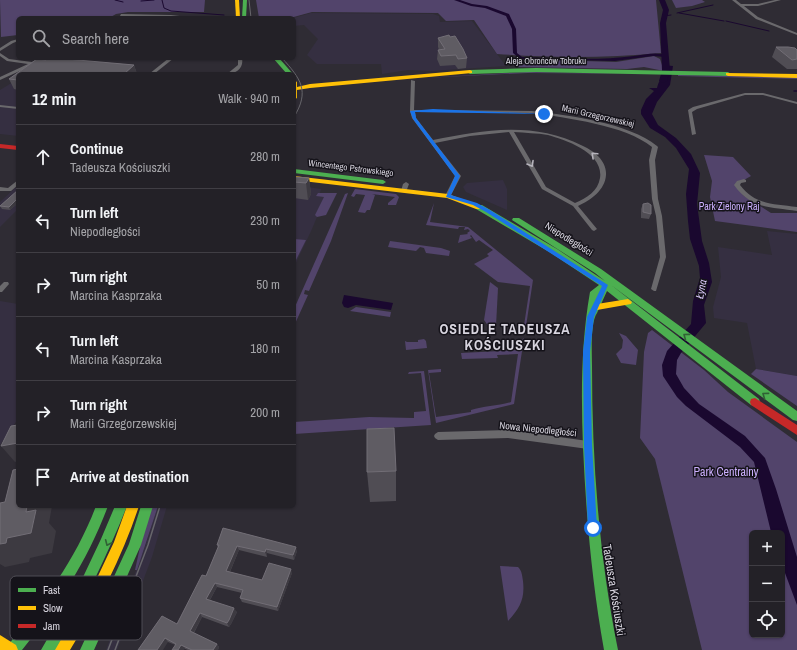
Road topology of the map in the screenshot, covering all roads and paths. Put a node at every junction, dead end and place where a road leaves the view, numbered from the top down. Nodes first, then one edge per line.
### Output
1 (237, 0) edge
2 (244, 0) edge
3 (734, 0) edge
4 (779, 0) edge
5 (741, 5) junction
6 (121, 15) dead end
7 (141, 16) edge
8 (238, 16) edge
9 (244, 16) edge
10 (797, 34) edge
11 (16, 41) edge
12 (0, 50) edge
13 (0, 54) edge
14 (35, 60) edge
15 (169, 60) edge
16 (240, 60) edge
17 (272, 60) edge
18 (278, 60) edge
19 (154, 72) edge
20 (232, 72) edge
21 (281, 72) edge
22 (288, 72) edge
23 (653, 75) junction
24 (678, 76) junction
25 (797, 76) edge
26 (0, 79) edge
27 (797, 80) edge
28 (413, 83) junction
29 (296, 90) edge
30 (296, 91) edge
31 (797, 103) edge
32 (0, 106) edge
33 (16, 108) edge
34 (412, 111) junction
35 (511, 130) junction
36 (694, 134) dead end
37 (0, 140) edge
38 (16, 141) edge
39 (432, 142) junction
40 (0, 146) edge
41 (16, 148) edge
42 (296, 171) edge
43 (296, 178) edge
44 (744, 181) dead end
45 (16, 184) edge
46 (405, 187) junction
47 (0, 190) edge
48 (450, 193) junction
49 (575, 205) junction
50 (797, 209) edge
51 (594, 229) dead end
52 (608, 283) junction
53 (6, 284) dead end
54 (654, 289) dead end
55 (0, 290) edge
56 (628, 302) junction
57 (597, 307) junction
58 (591, 317) junction
59 (662, 324) junction
60 (797, 417) edge
61 (797, 431) edge
62 (438, 436) dead end
63 (588, 445) junction
64 (101, 508) edge
65 (120, 508) edge
66 (132, 508) edge
67 (146, 508) edge
68 (69, 576) edge
69 (92, 576) edge
70 (104, 576) edge
71 (121, 576) edge
72 (20, 640) edge
73 (54, 640) edge
74 (69, 640) edge
75 (92, 640) edge
76 (0, 642) edge
77 (12, 650) edge
78 (48, 650) edge
79 (62, 650) edge
80 (87, 650) edge
81 (611, 650) edge

1 - 8 main road
2 - 9 main road
3 - 5 street
4 - 5 street
5 - 10 street
6 - 7 street
11 - 12 street
13 - 14 street
14 - 26 street
15 - 19 street
16 - 20 street
17 - 21 main road
18 - 22 main road
23 - 24 main road, Aleja Obrońców Tobruku
23 - 28 main road, Aleja Obrońców Tobruku
23 - 29 main road, Aleja Obrońców Tobruku
24 - 25 main road, Aleja Obrońców Tobruku
24 - 27 main road, Aleja Obrońców Tobruku
28 - 30 main road, Aleja Obrońców Tobruku
28 - 34 street
31 - 36 street
32 - 33 street
34 - 39 street
34 - 54 street, Marii Grzegorzewskiej
35 - 39 street
35 -> 49 street
49 -> 35 street
37 - 38 main road
39 - 48 street
40 - 41 main road
42 - 46 main road, Wincentego Pstrowskiego
43 - 46 main road, Wincentego Pstrowskiego
44 - 50 street
45 - 47 street
46 - 48 main road, Wincentego Pstrowskiego
48 - 52 main road, Niepodległości
49 - 51 street
52 - 56 main road, Niepodległości
52 - 57 main road, Tadeusza Kościuszki
52 - 58 main road, Tadeusza Kościuszki
52 - 59 main road, Niepodległości
53 - 55 street
56 - 57 main road
56 - 59 main road, Niepodległości
57 - 58 main road, Tadeusza Kościuszki
58 - 63 main road, Tadeusza Kościuszki
60 -> 59 main road
59 - 61 main road
62 - 63 street, Nowa Niepodległości
63 - 81 main road, Tadeusza Kościuszki
64 - 68 main road
65 -> 69 main road
66 - 70 main road
67 - 71 main road
72 - 77 main road
73 -> 78 main road
74 - 79 main road
75 - 80 main road
76 - 77 main road

